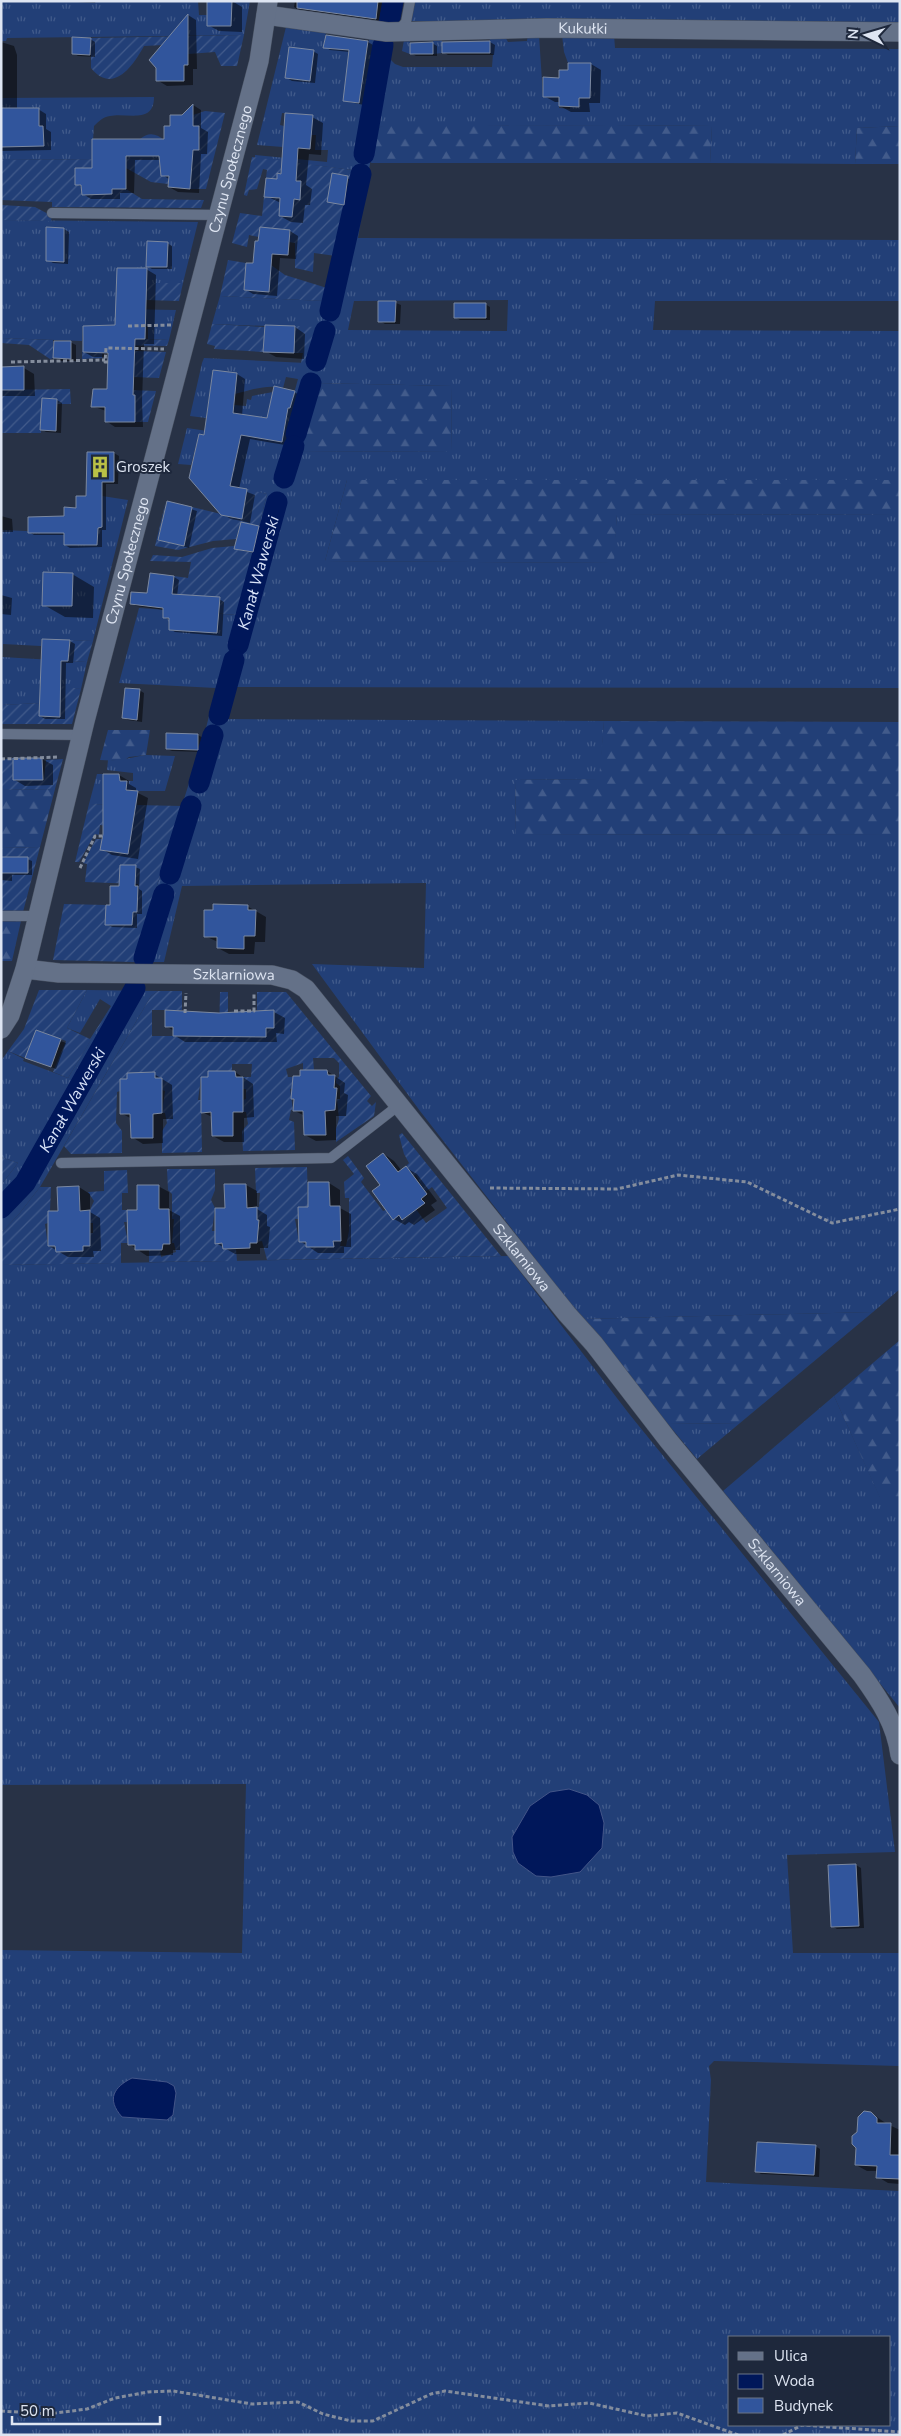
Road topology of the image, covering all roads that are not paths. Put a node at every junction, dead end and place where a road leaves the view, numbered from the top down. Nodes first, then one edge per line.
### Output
1 (410, 1) edge
2 (267, 8) edge
3 (398, 31) junction
4 (900, 32) edge
5 (52, 213) dead end
6 (218, 216) junction
7 (1, 734) edge
8 (81, 735) junction
9 (1, 916) edge
10 (38, 916) junction
11 (25, 969) junction
12 (1, 1029) edge
13 (398, 1104) junction
14 (61, 1163) dead end
15 (900, 1755) edge

1 - 3 lane
2 - 3 street, Kukułki
2 - 6 street, Czynu Społecznego
3 - 4 street, Kukułki
5 - 6 lane
6 - 8 street, Czynu Społecznego
7 - 8 lane
8 - 10 street, Czynu Społecznego
9 - 10 lane
10 - 11 street, Czynu Społecznego
11 - 12 street, Czynu Społecznego
11 - 13 street, Szklarniowa
13 - 14 lane
13 - 15 street, Szklarniowa

